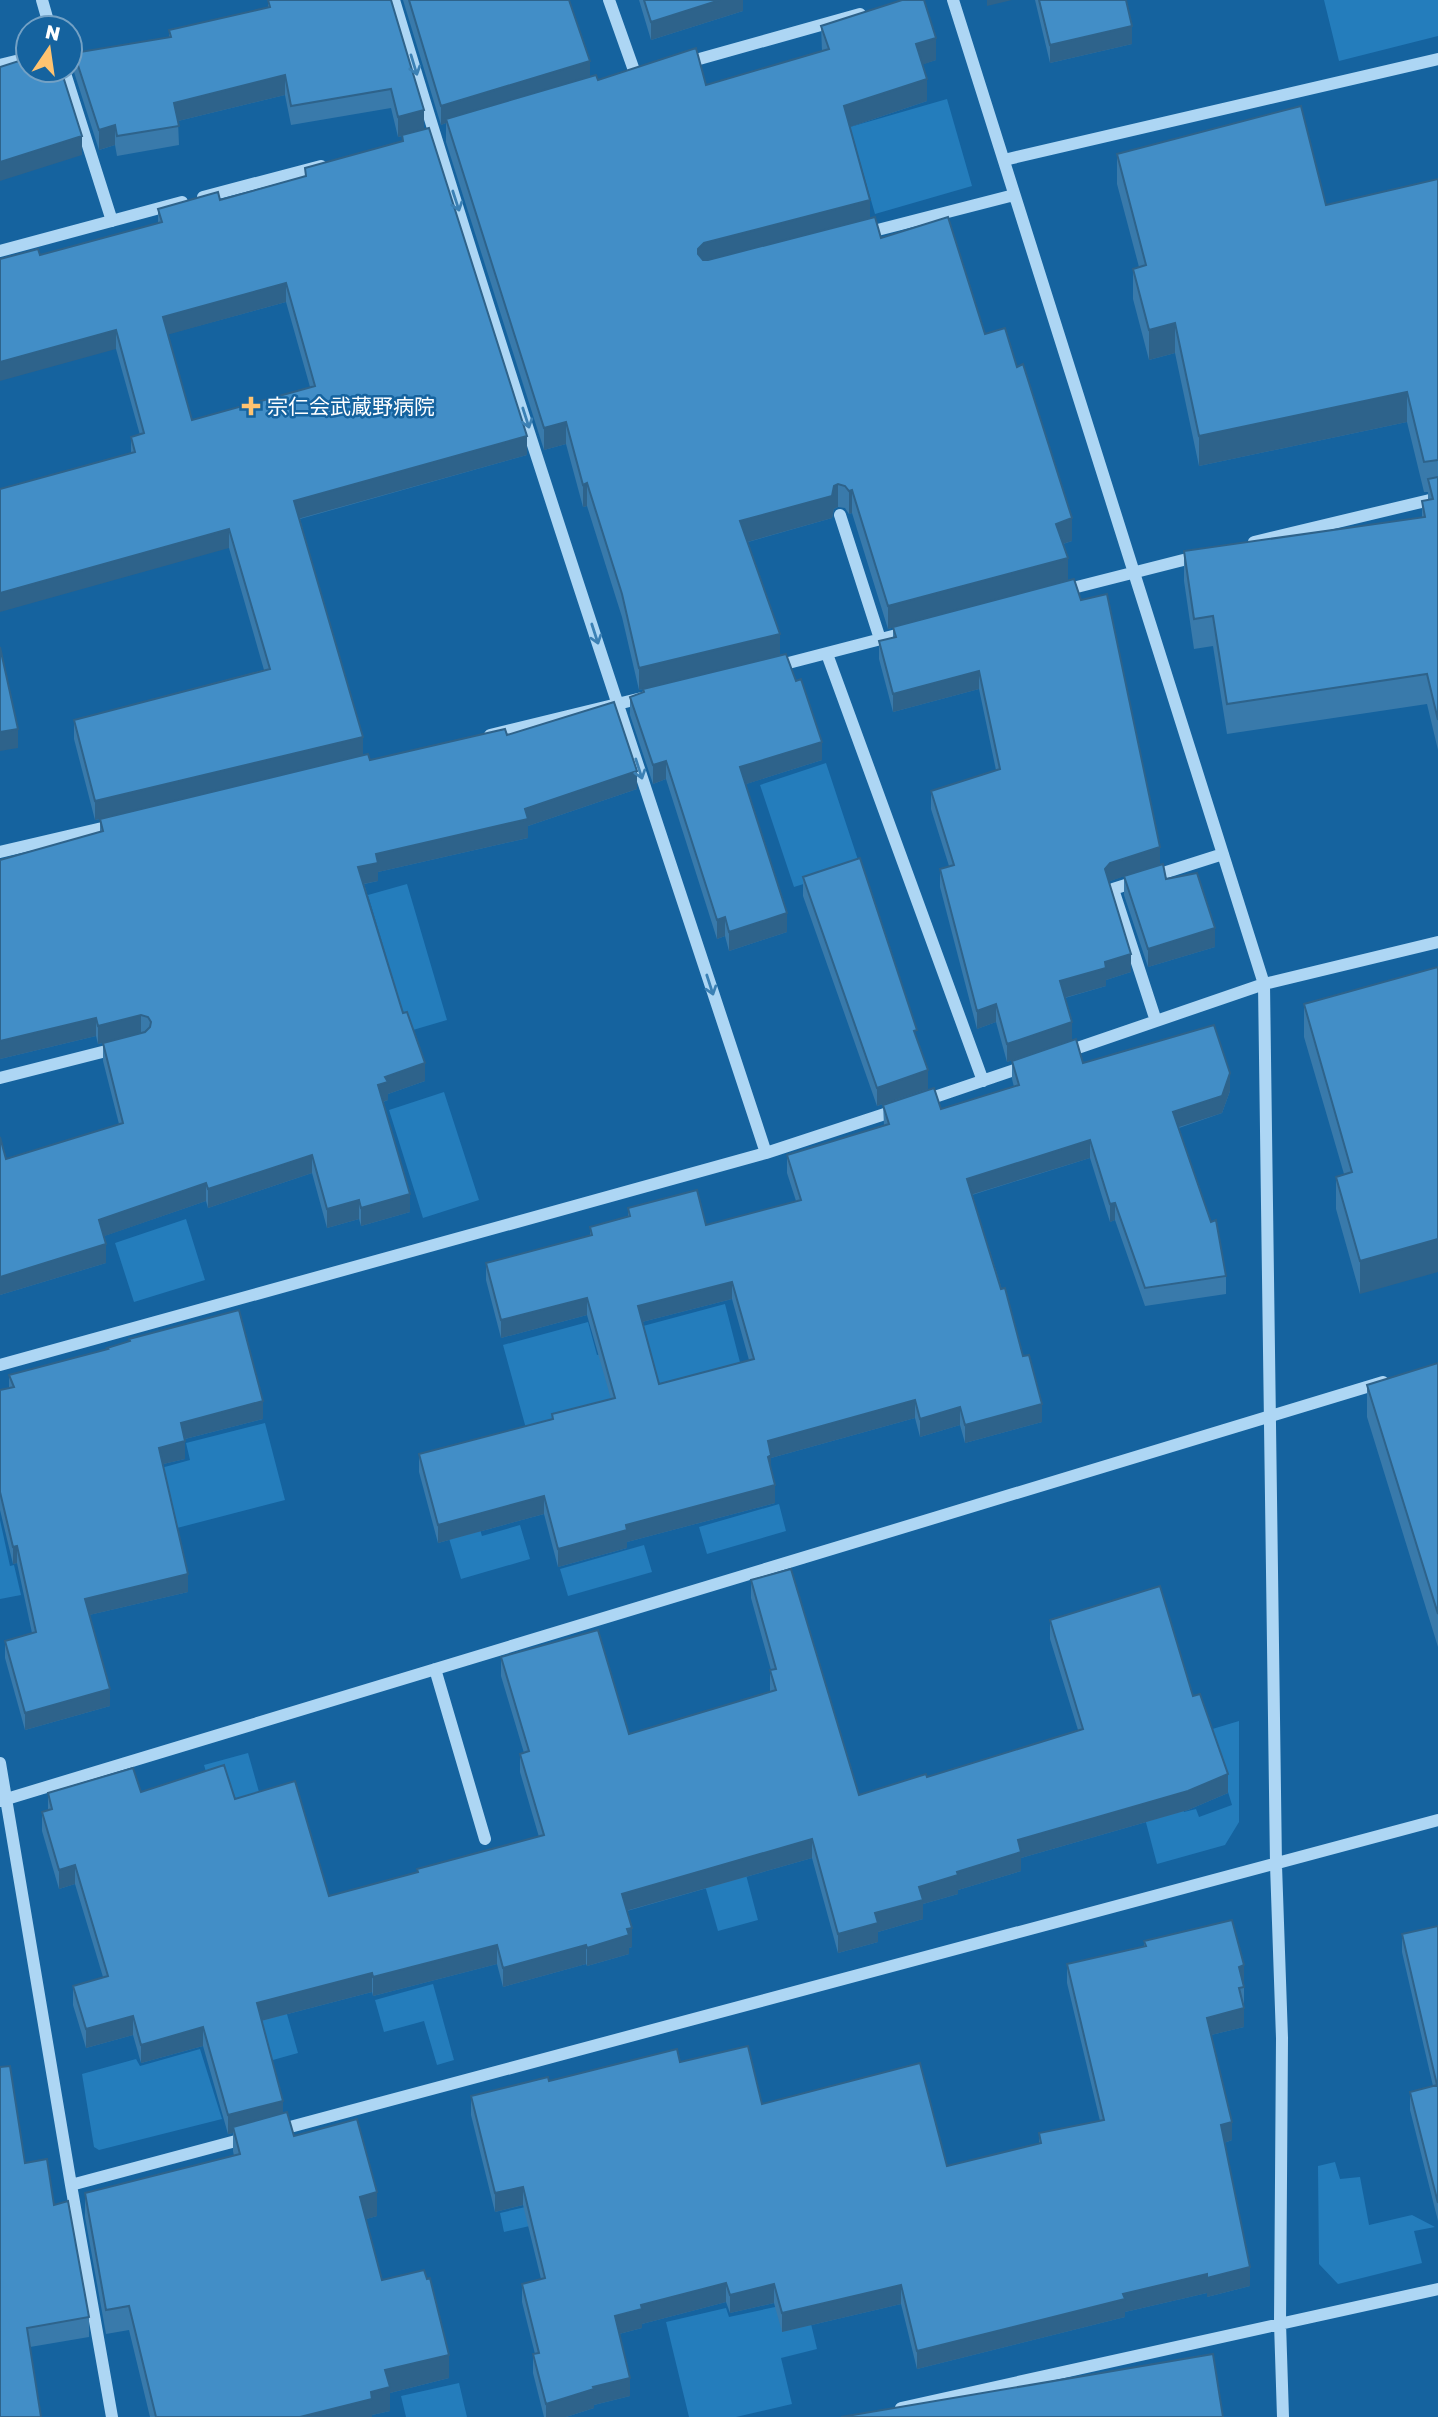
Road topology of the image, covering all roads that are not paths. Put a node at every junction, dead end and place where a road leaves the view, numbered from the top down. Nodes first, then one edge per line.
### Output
1 (394, 0) edge
2 (609, 0) edge
3 (953, 0) edge
4 (875, 10) edge
5 (1438, 59) edge
6 (674, 66) edge
7 (623, 80) edge
8 (68, 84) edge
9 (449, 132) edge
10 (435, 136) junction
11 (422, 139) edge
12 (1004, 160) junction
13 (327, 164) edge
14 (1014, 195) junction
15 (112, 221) junction
16 (853, 236) edge
17 (0, 251) edge
18 (1438, 498) edge
19 (839, 515) edge
20 (1240, 546) edge
21 (1214, 552) edge
22 (1135, 571) junction
23 (1054, 593) edge
24 (920, 628) edge
25 (880, 639) junction
26 (827, 654) junction
27 (762, 669) edge
28 (657, 694) edge
29 (618, 704) junction
30 (483, 736) edge
31 (134, 820) edge
32 (0, 852) edge
33 (1223, 854) junction
34 (1438, 942) edge
35 (1264, 984) junction
36 (1156, 1021) junction
37 (129, 1045) edge
38 (0, 1079) edge
39 (983, 1081) junction
40 (766, 1153) junction
41 (0, 1365) edge
42 (1399, 1377) edge
43 (1271, 1417) junction
44 (435, 1669) junction
45 (0, 1763) edge
46 (3, 1800) edge
47 (1438, 1821) edge
48 (485, 1839) dead end
49 (1276, 1865) junction
50 (71, 2185) junction
51 (1438, 2289) edge
52 (1280, 2323) junction
53 (887, 2411) edge
54 (112, 2417) edge
55 (1283, 2417) edge

1 -> 10 street
2 - 7 street
3 - 12 street
4 - 6 street
5 - 12 street
8 - 15 street
9 - 10 street
10 - 11 street
10 -> 29 street
12 - 14 street
13 - 15 street
14 - 16 street
14 - 22 street
15 - 17 street
18 - 20 street
19 - 25 street
21 - 22 street
22 - 23 street
22 - 33 street
24 - 25 street
25 - 26 street
26 - 27 street
26 - 39 street
28 - 29 street
29 - 30 street
29 -> 40 street
31 - 32 street
33 - 35 street
33 - 36 street
34 - 35 street
35 - 36 street
35 - 43 street
36 - 39 street
37 - 38 street
39 - 40 street
40 - 41 street
42 - 43 street
43 - 44 street
43 - 49 street
44 - 46 street
44 - 48 street
45 - 46 street
46 - 50 street
47 - 49 street
49 - 50 street
49 - 52 street
50 - 54 street
51 - 52 street
52 - 53 street
52 - 55 street

